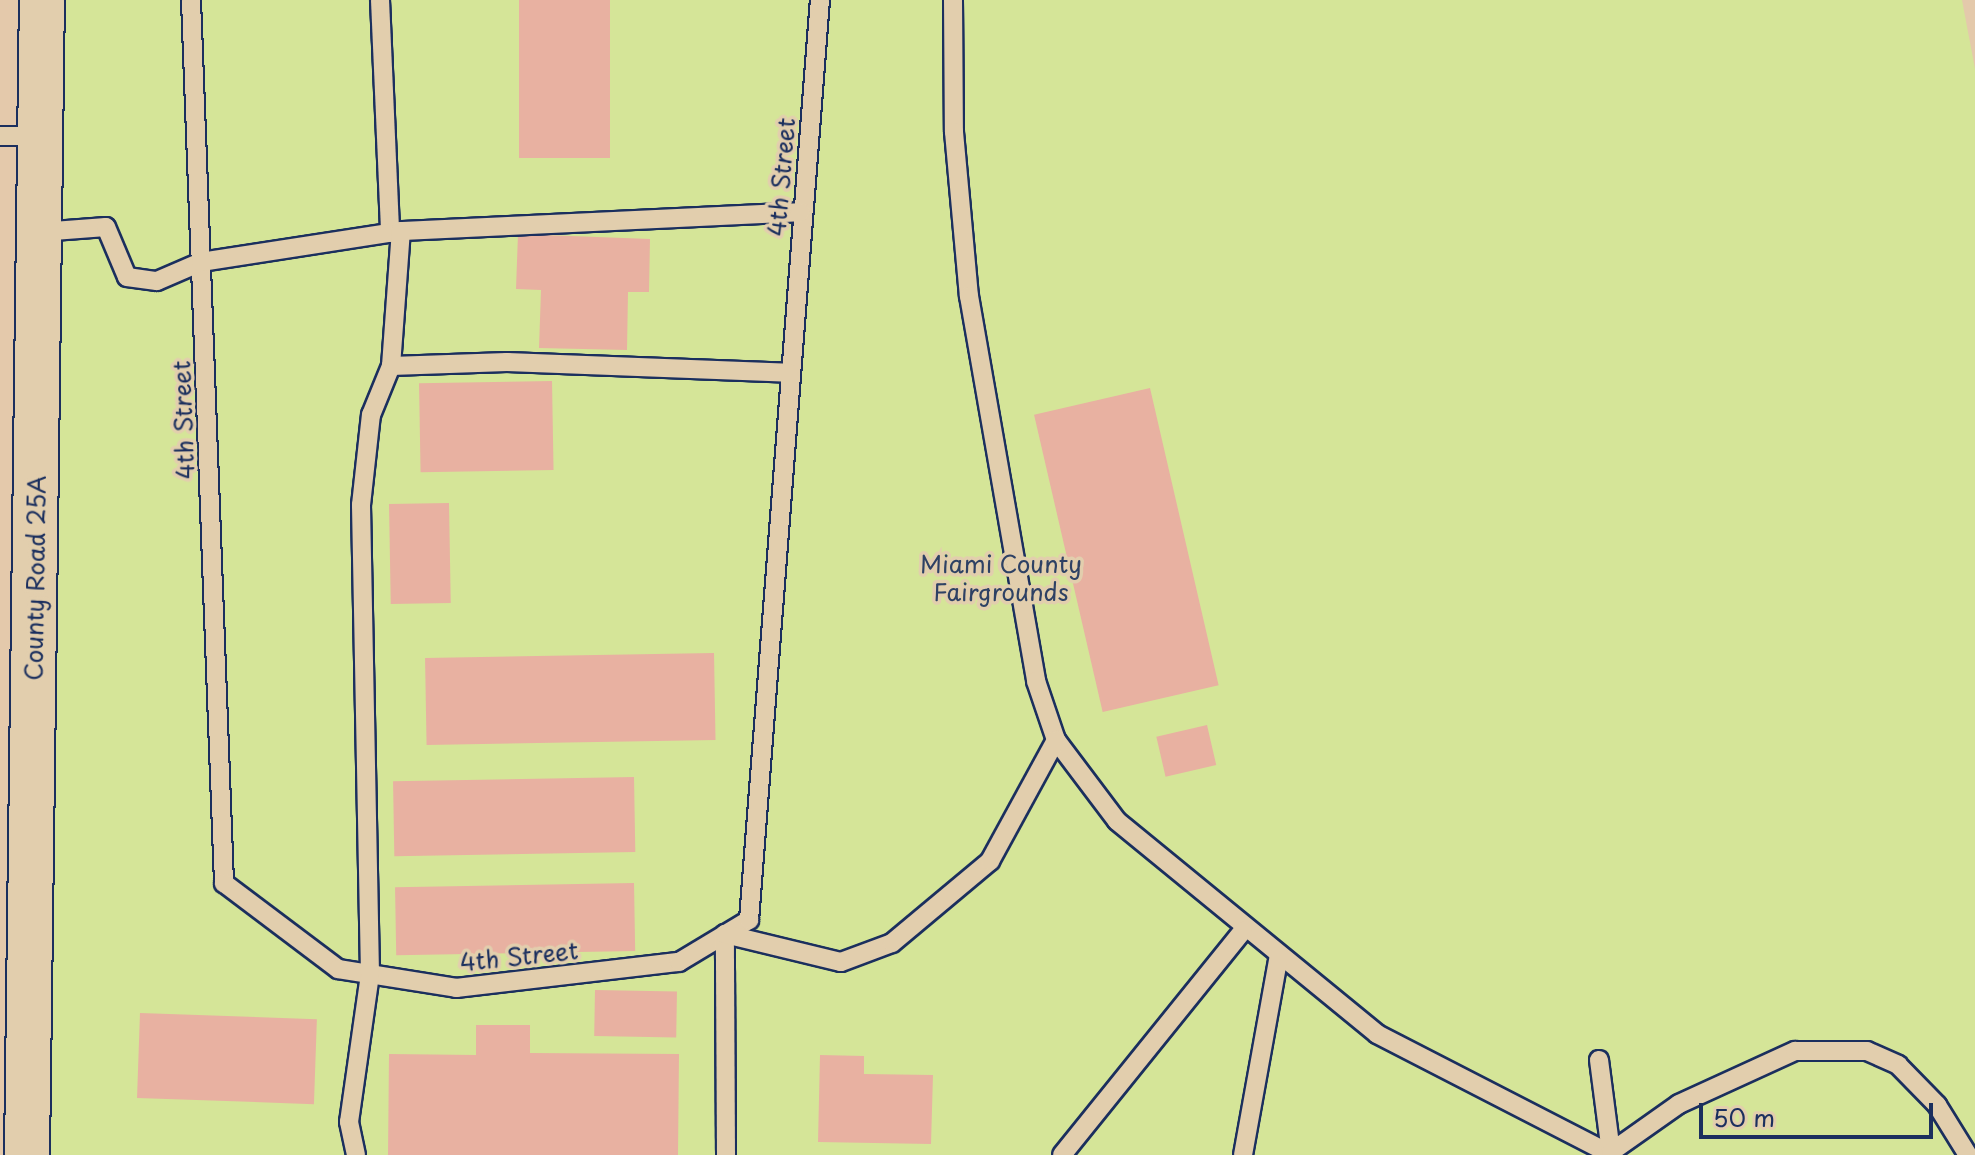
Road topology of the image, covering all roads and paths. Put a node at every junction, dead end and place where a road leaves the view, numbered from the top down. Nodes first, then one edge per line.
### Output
1 (42, 0) edge
2 (191, 0) edge
3 (380, 0) edge
4 (820, 0) edge
5 (953, 0) edge
6 (20, 136) edge
7 (801, 212) junction
8 (40, 232) junction
9 (396, 232) junction
10 (201, 262) junction
11 (391, 366) junction
12 (789, 373) junction
13 (1056, 740) junction
14 (1243, 931) junction
15 (725, 934) junction
16 (1279, 955) junction
17 (370, 974) junction
18 (1599, 1060) dead end
19 (18, 1145) edge
20 (1611, 1153) edge
21 (356, 1155) edge
22 (726, 1155) edge
23 (1062, 1155) edge
24 (1243, 1155) edge
25 (1968, 1155) edge

1 - 6 main road, County Road 25A
2 - 10 lane, 4th Street
3 - 9 lane
4 - 7 lane, 4th Street
5 - 13 lane
6 - 8 main road, County Road 25A
7 - 9 lane
7 - 12 lane, 4th Street
8 - 10 lane
8 - 19 main road, County Road 25A
9 - 10 lane
9 - 11 lane
10 - 17 lane, 4th Street
11 - 12 lane
11 - 17 lane
12 - 15 lane, 4th Street
13 - 14 lane
13 - 15 lane
14 - 16 lane
14 - 23 lane
15 - 17 lane, 4th Street
15 - 22 lane
16 - 20 lane
16 - 24 lane
17 - 21 lane
18 - 20 lane
20 - 25 lane

